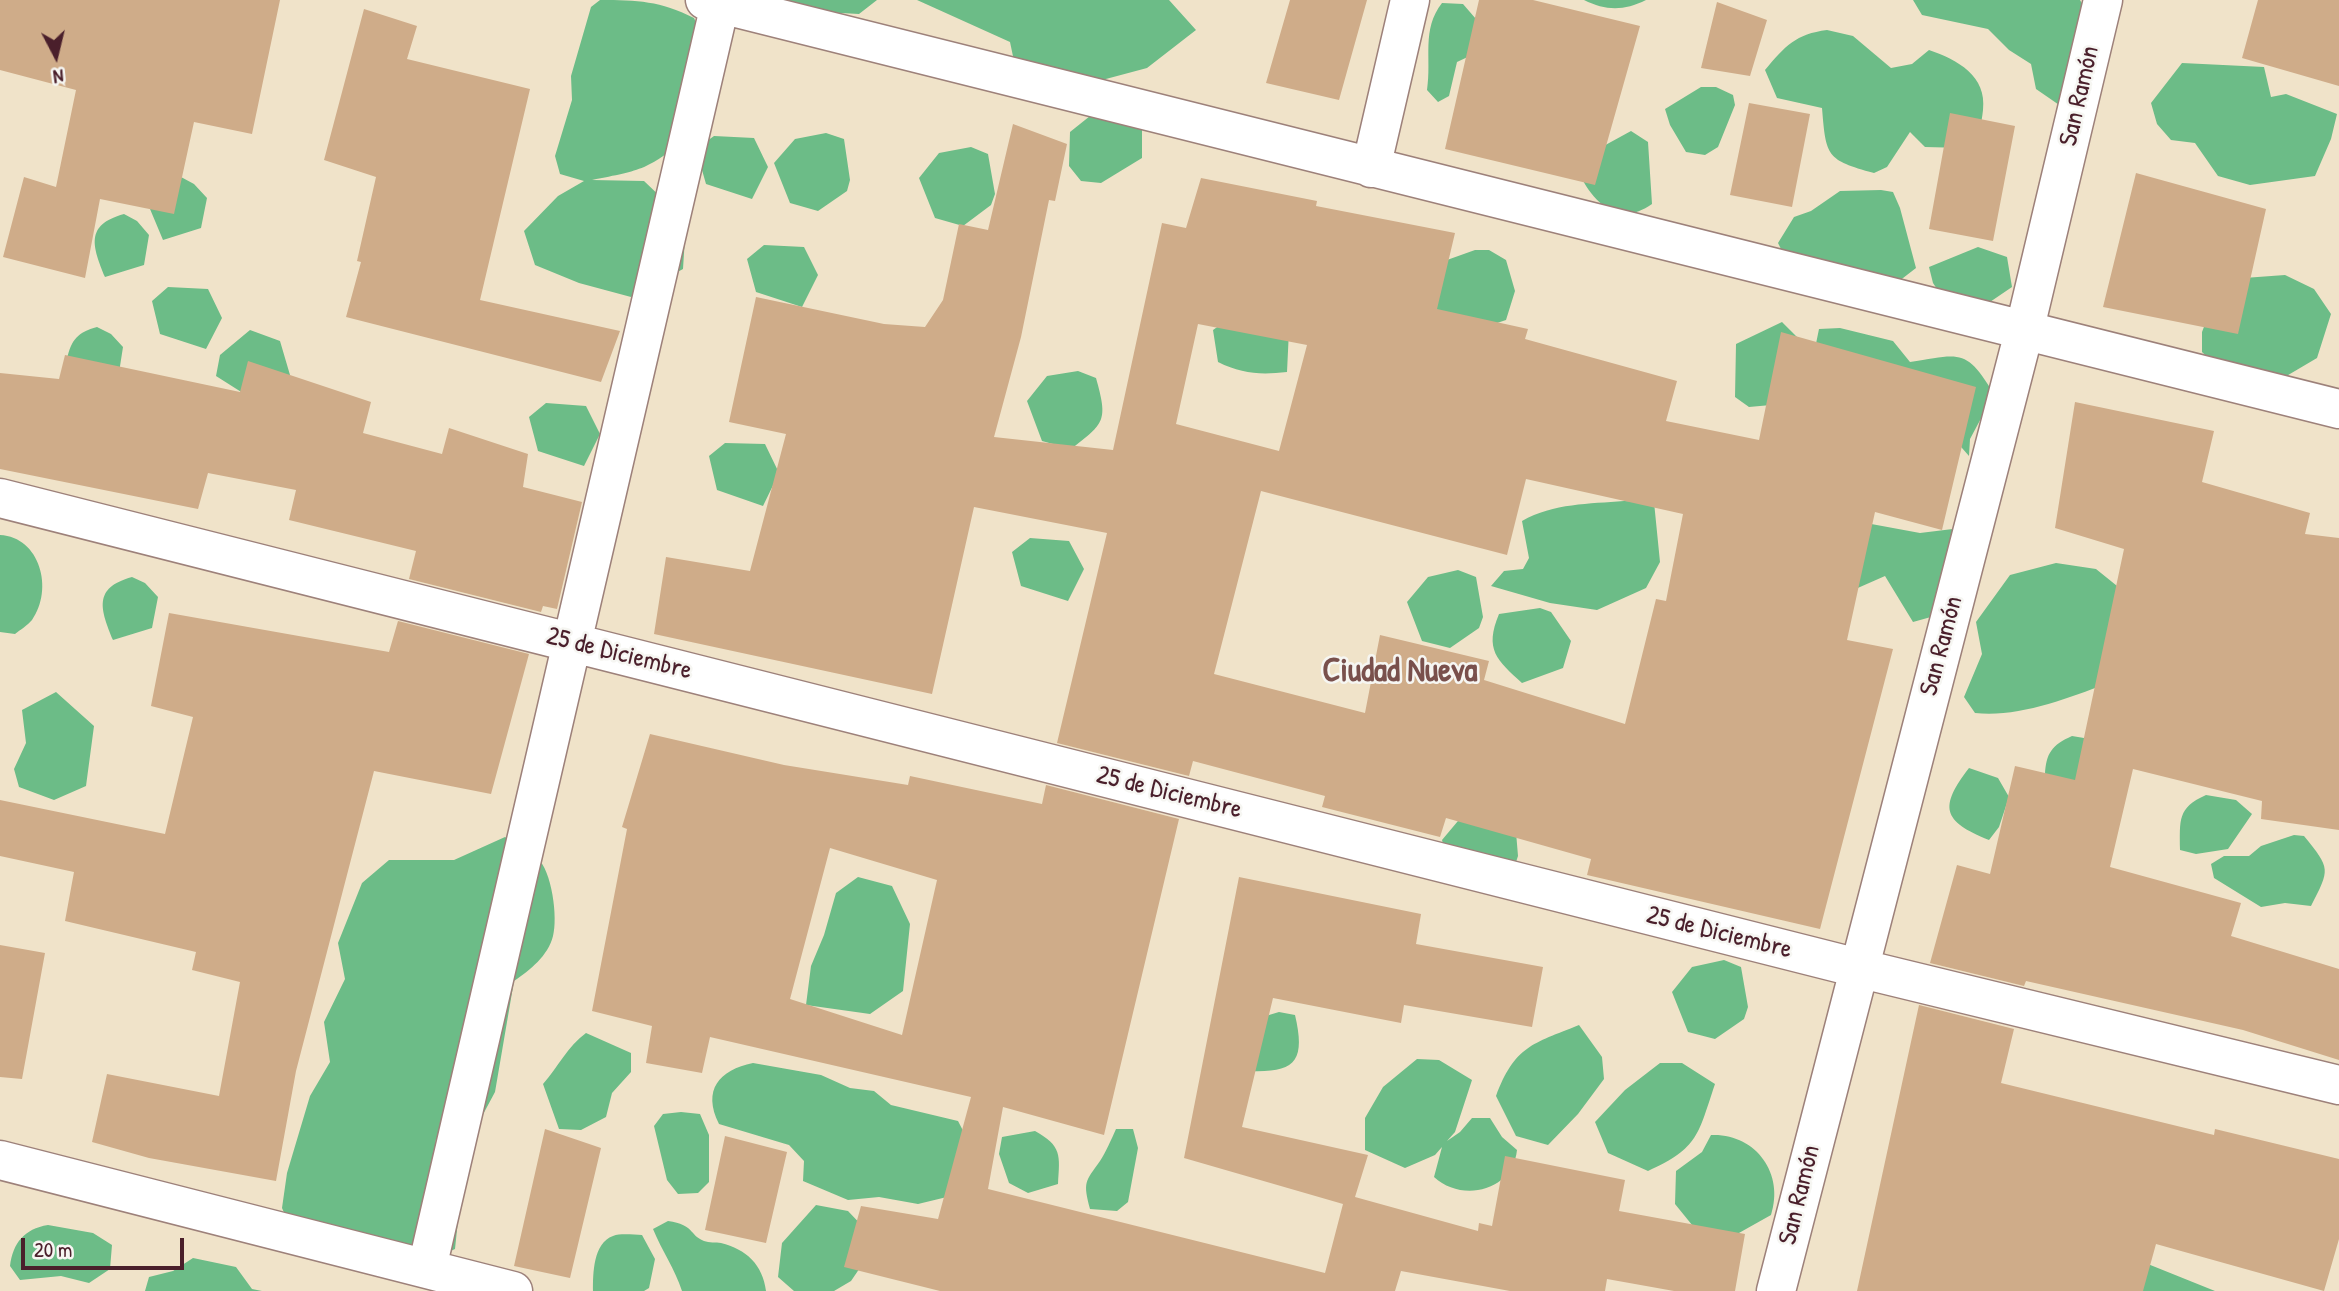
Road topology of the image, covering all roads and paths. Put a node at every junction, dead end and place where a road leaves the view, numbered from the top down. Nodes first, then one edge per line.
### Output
1 (1410, 0) edge
2 (2103, 0) edge
3 (715, 1) edge
4 (1371, 168) junction
5 (2024, 332) junction
6 (2339, 409) edge
7 (0, 498) edge
8 (572, 642) junction
9 (1858, 968) junction
10 (2339, 1085) edge
11 (0, 1160) edge
12 (427, 1268) junction
13 (513, 1291) edge
14 (1776, 1291) edge

1 - 4 street
2 - 5 street, San Ramón
3 - 4 street
3 - 8 street
4 - 5 street
5 - 6 street
5 - 9 street, San Ramón
7 - 8 street, 25 de Diciembre
8 - 9 street, 25 de Diciembre
8 - 12 street
9 - 10 street, 25 de Diciembre
9 - 14 street, San Ramón
11 - 12 street
12 - 13 street

